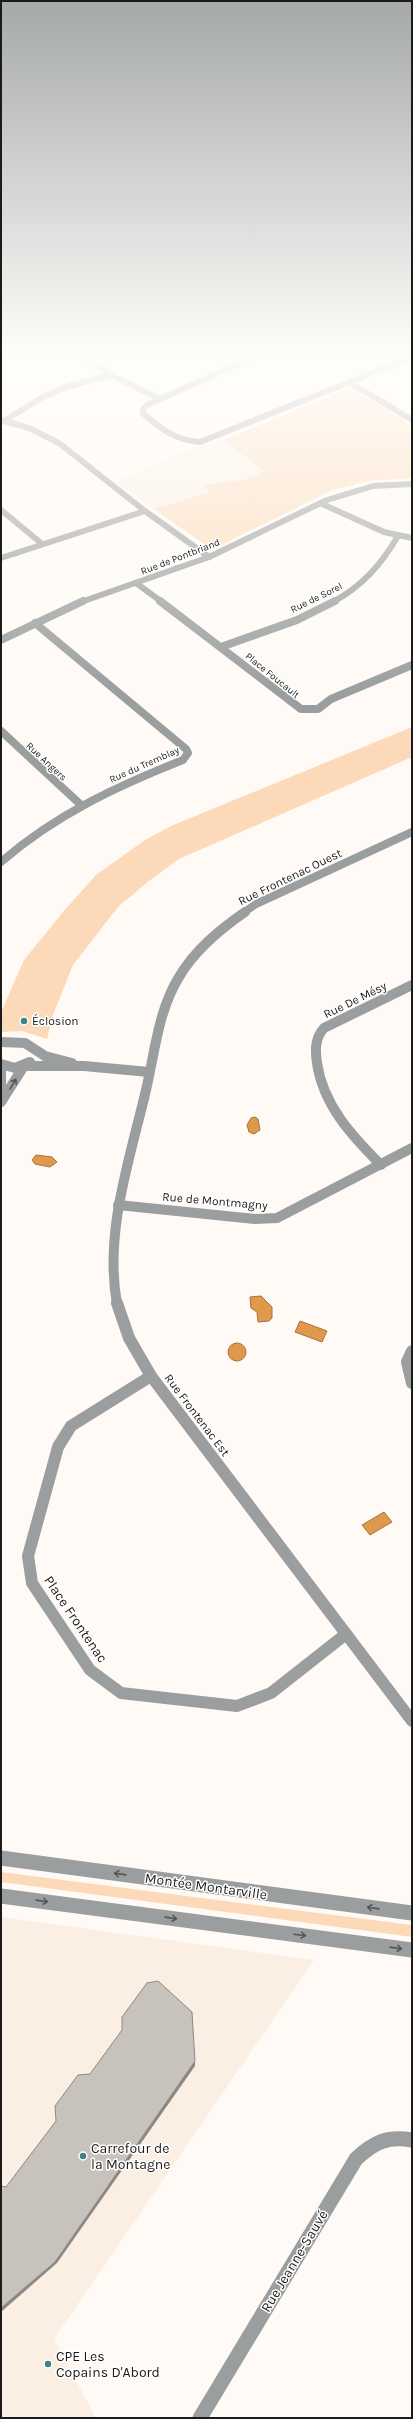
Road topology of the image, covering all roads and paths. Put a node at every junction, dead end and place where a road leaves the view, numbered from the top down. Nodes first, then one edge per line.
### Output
1 (92, 469) edge
2 (412, 484) edge
3 (320, 503) junction
4 (1, 510) edge
5 (145, 510) junction
6 (398, 536) junction
7 (412, 538) edge
8 (41, 543) junction
9 (209, 557) junction
10 (1, 558) edge
11 (136, 583) junction
12 (36, 623) junction
13 (1, 640) edge
14 (221, 647) junction
15 (412, 665) edge
16 (1, 731) edge
17 (80, 804) junction
18 (412, 832) edge
19 (1, 862) edge
20 (412, 985) edge
21 (1, 1042) edge
22 (13, 1042) junction
23 (1, 1047) edge
24 (33, 1050) junction
25 (1, 1064) edge
26 (24, 1066) junction
27 (84, 1066) junction
28 (149, 1072) junction
29 (1, 1086) edge
30 (1, 1102) edge
31 (412, 1148) edge
32 (381, 1165) junction
33 (118, 1205) junction
34 (412, 1351) edge
35 (151, 1376) junction
36 (412, 1383) edge
37 (346, 1634) junction
38 (412, 1721) edge
39 (1, 1858) edge
40 (2, 1896) edge
41 (412, 1913) edge
42 (412, 1950) edge
43 (412, 2140) edge
44 (200, 2418) edge

1 - 5 street
2 - 3 street, Rue de Pontbriand
3 - 6 street
3 - 9 street, Rue de Pontbriand
4 - 8 street
5 - 8 street
5 - 9 street
6 - 7 street
6 - 14 street, Rue de Sorel
8 - 10 street
9 - 11 street, Rue de Pontbriand
11 - 12 street, Rue de Pontbriand
11 - 14 street, Place Foucault
12 - 13 street, Rue de Pontbriand
12 - 17 street, Rue du Tremblay
14 - 15 street, Place Foucault
16 - 17 street, Rue Angers
17 - 19 street, Rue du Tremblay
18 - 28 street, Rue Frontenac Ouest
20 - 32 street, Rue De Mésy
21 - 22 street
22 - 23 street
22 - 24 street
24 - 26 street
24 - 27 street
25 - 26 street
25 - 29 street
26 - 27 street
30 -> 26 street
27 - 28 street
28 - 33 street, Rue Frontenac Est
31 - 32 street, Rue de Montmagny
32 - 33 street, Rue de Montmagny
33 - 35 street, Rue Frontenac Est
34 - 36 street
35 - 37 street, Rue Frontenac Est
35 - 37 street, Place Frontenac
37 - 38 street, Rue Frontenac Est
41 -> 39 street, Montée Montarville
40 -> 42 street
43 - 44 street, Rue Jeanne-Sauvé

